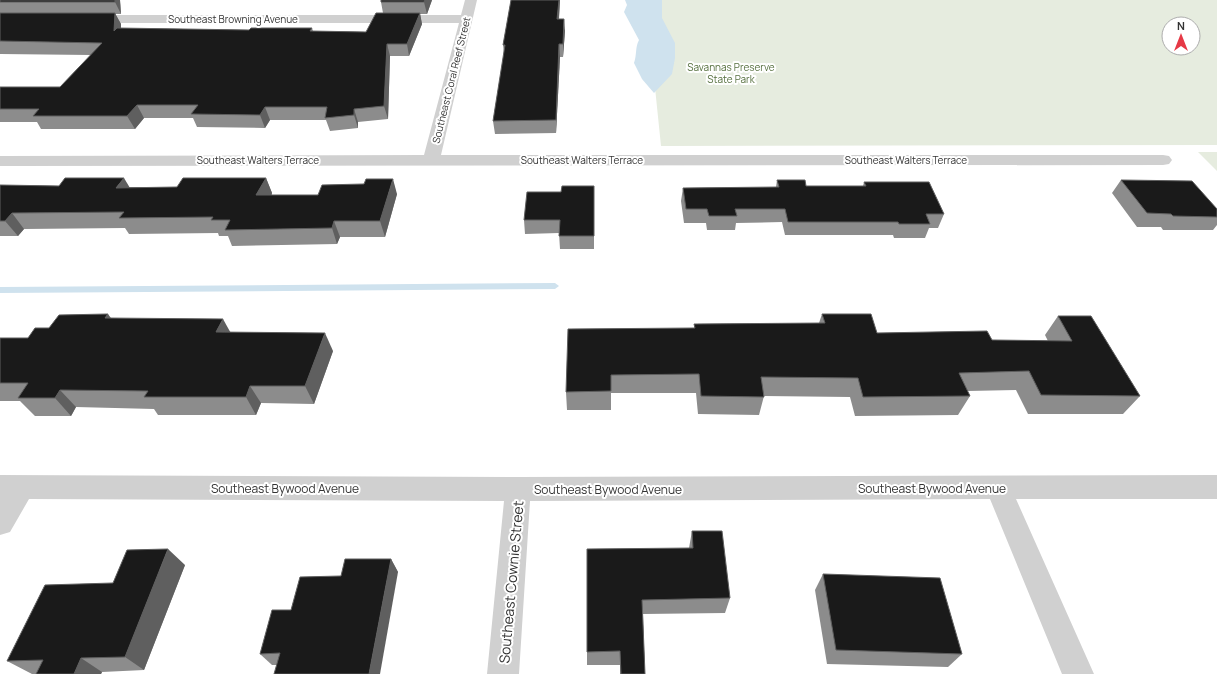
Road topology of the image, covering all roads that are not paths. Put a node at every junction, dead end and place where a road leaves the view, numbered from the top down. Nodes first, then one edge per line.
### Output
1 (471, 0) edge
2 (71, 19) edge
3 (467, 19) junction
4 (431, 160) junction
5 (1163, 160) dead end
6 (0, 161) edge
7 (11, 487) edge
8 (1217, 487) edge
9 (998, 488) junction
10 (518, 490) junction
11 (0, 523) edge
12 (503, 674) edge
13 (1078, 674) edge

1 - 3 street, Southeast Coral Reef Street
2 - 3 street, Southeast Browning Avenue
3 - 4 street, Southeast Coral Reef Street
4 - 5 street, Southeast Walters Terrace
4 - 6 street, Southeast Walters Terrace
7 - 10 street, Southeast Bywood Avenue
7 - 11 street
8 - 9 street, Southeast Bywood Avenue
9 - 10 street, Southeast Bywood Avenue
9 - 13 street
10 - 12 street, Southeast Cownie Street

